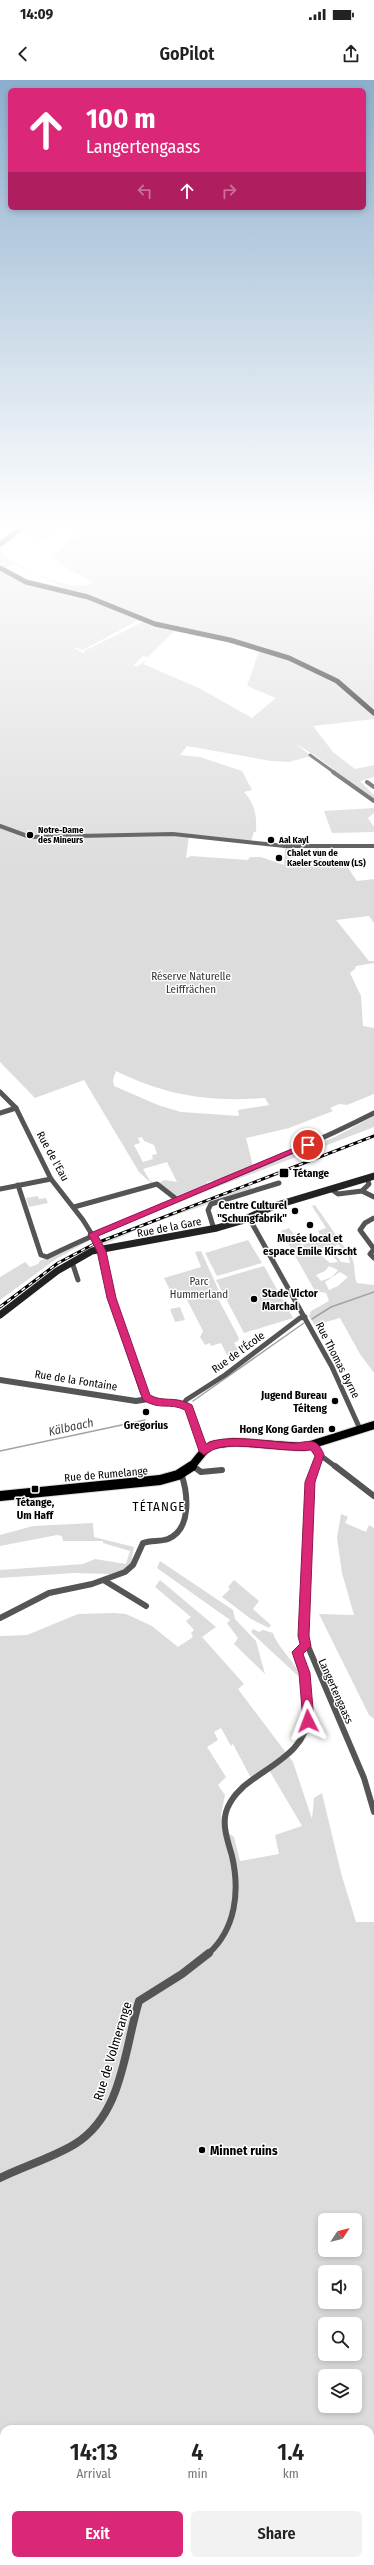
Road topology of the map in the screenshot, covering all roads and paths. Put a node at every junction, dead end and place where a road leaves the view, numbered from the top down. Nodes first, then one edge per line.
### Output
1 (240, 643) edge
2 (374, 712) edge
3 (310, 755) dead end
4 (367, 782) dead end
5 (373, 786) edge
6 (374, 801) edge
7 (0, 826) edge
8 (374, 846) edge
9 (0, 1092) edge
10 (16, 1108) junction
11 (0, 1113) edge
12 (374, 1113) edge
13 (371, 1177) edge
14 (52, 1179) junction
15 (279, 1183) dead end
16 (18, 1185) junction
17 (0, 1189) edge
18 (331, 1189) junction
19 (362, 1191) junction
20 (374, 1197) edge
21 (175, 1198) junction
22 (74, 1207) junction
23 (249, 1218) junction
24 (374, 1218) edge
25 (214, 1229) junction
26 (92, 1234) junction
27 (101, 1249) junction
28 (374, 1249) edge
29 (374, 1258) edge
30 (72, 1262) junction
31 (78, 1280) dead end
32 (0, 1314) edge
33 (305, 1317) junction
34 (0, 1380) edge
35 (148, 1399) junction
36 (184, 1404) junction
37 (374, 1426) edge
38 (360, 1429) junction
39 (313, 1446) junction
40 (204, 1451) junction
41 (320, 1455) junction
42 (193, 1466) junction
43 (222, 1470) dead end
44 (181, 1474) junction
45 (0, 1496) edge
46 (374, 1496) edge
47 (105, 1581) junction
48 (146, 1606) dead end
49 (0, 1618) edge
50 (306, 1646) junction
51 (374, 1812) edge
52 (0, 2178) edge

1 - 2 main road
3 - 6 street
4 - 5 street
7 - 8 street
9 - 10 street, Rue de l'Eau
10 - 11 street
10 - 14 street, Rue de l'Eau
12 - 21 street
13 - 18 main road
13 - 19 street
14 - 16 street
14 - 22 street, Rue de l'Eau
15 - 25 street, Rue de la Gare
16 - 17 street
16 - 26 street
18 - 19 street
18 - 23 main road
19 - 20 street
21 - 22 street
21 - 26 street
22 - 26 street, Rue de l'Eau
23 - 25 main road
23 - 33 street, Rue Thomas Byrne
24 - 28 street
25 - 27 main road, Rue de la Gare
26 - 27 street, Rue de l'Eau
27 - 30 main road, Rue de la Gare
27 - 35 street
28 - 29 street
30 - 31 street
30 - 32 main road, Rue de la Gare
33 - 36 street, Rue de l'École
33 - 38 street, Rue Thomas Byrne
34 - 35 street, Rue de la Fontaine
35 - 36 street
36 - 40 street
37 - 38 main road
38 - 39 main road
39 - 40 main road
39 - 41 street
40 - 42 main road, Rue de Rumelange
41 - 46 street
41 - 50 street, Langertengaass
42 - 43 street
42 - 44 main road, Rue de Rumelange
44 - 45 main road, Rue de Rumelange
44 - 47 street
47 - 48 street
47 - 49 street
50 - 51 street, Langertengaass
50 - 52 street, Rue de Volmerange

